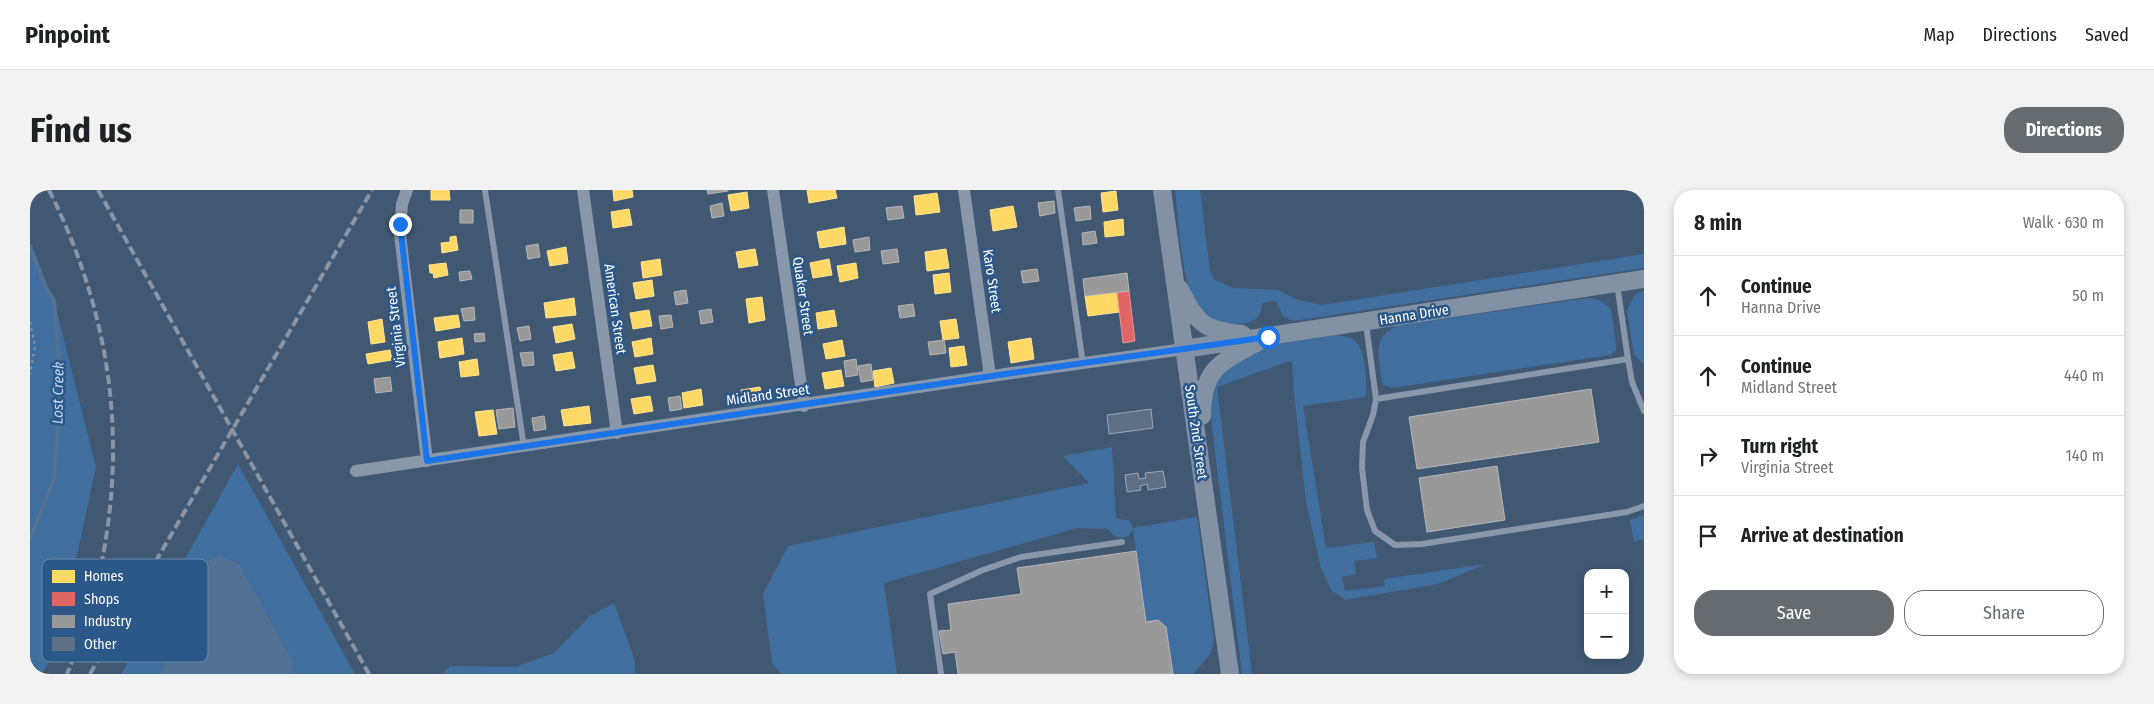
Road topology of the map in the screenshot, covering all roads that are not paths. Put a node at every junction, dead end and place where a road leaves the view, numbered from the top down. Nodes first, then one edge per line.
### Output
1 (407, 190) edge
2 (485, 190) edge
3 (583, 190) edge
4 (773, 190) edge
5 (964, 190) edge
6 (1058, 190) edge
7 (1162, 190) edge
8 (1174, 275) junction
9 (1644, 279) edge
10 (1617, 283) junction
11 (1366, 322) junction
12 (1268, 337) junction
13 (1184, 349) junction
14 (1628, 359) junction
15 (1082, 364) junction
16 (990, 376) junction
17 (1376, 399) junction
18 (804, 406) junction
19 (1644, 411) edge
20 (617, 433) junction
21 (524, 447) junction
22 (427, 461) junction
23 (356, 471) dead end
24 (1202, 477) junction
25 (1644, 506) edge
26 (1122, 542) dead end
27 (942, 674) edge
28 (1230, 674) edge

1 - 22 street, Virginia Street
2 - 21 lane
3 - 20 street, American Street
4 - 18 street, Quaker Street
5 - 16 street, Karo Street
6 - 15 lane
7 - 8 main road, South 2nd Street
8 - 12 main road
8 - 13 main road, South 2nd Street
9 - 10 main road, Hanna Drive
10 - 11 main road, Hanna Drive
10 - 14 lane
11 - 12 main road, Hanna Drive
11 - 17 lane
12 - 13 main road, Hanna Drive
12 - 24 main road
13 - 15 street, Midland Street
13 - 24 main road, South 2nd Street
14 - 17 lane
14 - 19 lane
15 - 16 street, Midland Street
16 - 18 street, Midland Street
17 - 25 lane
18 - 20 street, Midland Street
20 - 21 street, Midland Street
21 - 22 street, Midland Street
22 - 23 street, Midland Street
24 - 28 main road, South 2nd Street
26 - 27 lane

